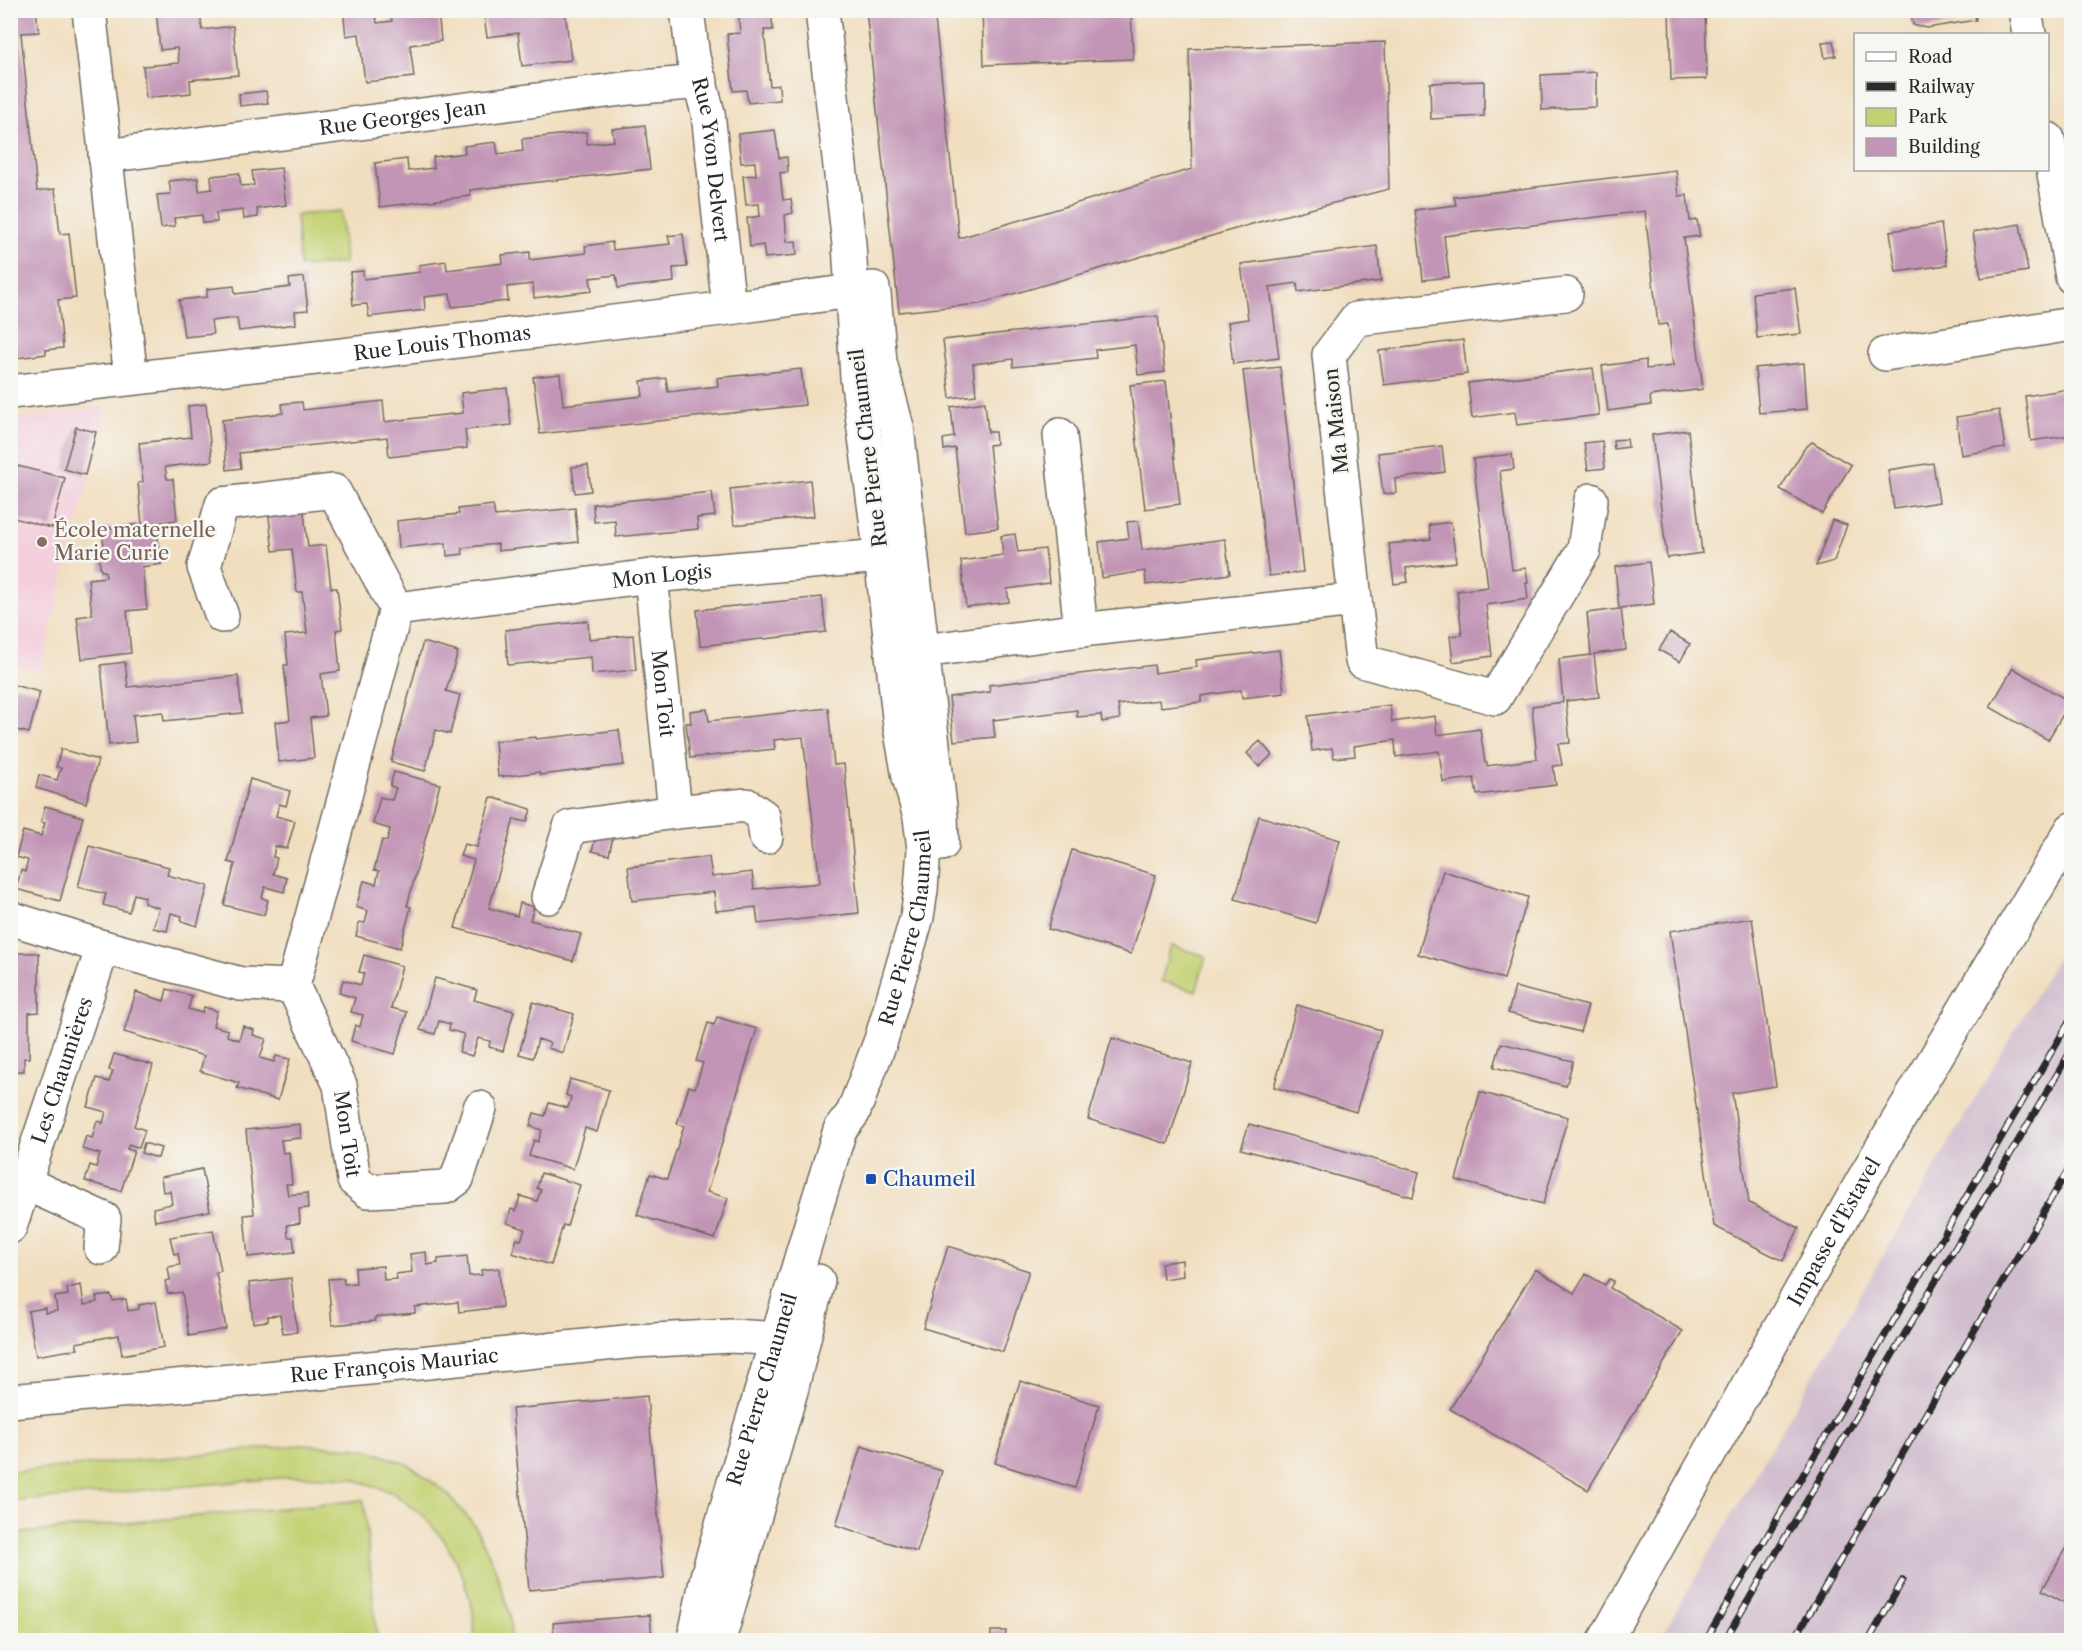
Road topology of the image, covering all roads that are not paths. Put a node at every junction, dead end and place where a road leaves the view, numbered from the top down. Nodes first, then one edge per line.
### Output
1 (89, 10) edge
2 (687, 10) edge
3 (822, 10) edge
4 (842, 10) edge
5 (2025, 10) edge
6 (2029, 33) edge
7 (701, 82) junction
8 (2049, 145) edge
9 (105, 156) junction
10 (2072, 277) edge
11 (863, 290) junction
12 (1566, 294) dead end
13 (729, 308) junction
14 (2072, 324) edge
15 (1885, 354) dead end
16 (131, 378) junction
17 (10, 392) edge
18 (1060, 435) dead end
19 (1591, 500) dead end
20 (907, 514) junction
21 (881, 556) junction
22 (651, 576) junction
23 (1355, 600) junction
24 (396, 609) junction
25 (222, 616) dead end
26 (888, 622) junction
27 (1081, 630) junction
28 (923, 651) junction
29 (675, 812) junction
30 (2072, 829) edge
31 (766, 837) dead end
32 (548, 897) dead end
33 (10, 918) edge
34 (103, 947) junction
35 (293, 986) junction
36 (480, 1108) dead end
37 (25, 1183) junction
38 (10, 1227) edge
39 (101, 1248) dead end
40 (788, 1345) junction
41 (10, 1401) edge
42 (694, 1641) edge
43 (719, 1641) edge
44 (1605, 1641) edge

1 - 9 street
2 - 7 street, Rue Yvon Delvert
3 - 11 street, Rue Pierre Chaumeil
4 - 11 street, Rue Pierre Chaumeil
5 - 6 street
7 - 9 street, Rue Georges Jean
7 - 13 street, Rue Yvon Delvert
8 - 10 street
9 - 16 street
11 - 13 street, Rue Louis Thomas
11 - 20 street, Rue Pierre Chaumeil
11 - 21 street, Rue Pierre Chaumeil
12 - 23 street, Ma Maison
13 - 16 street, Rue Louis Thomas
14 - 15 street
16 - 17 street, Rue Louis Thomas
18 - 27 street
19 - 23 street, Ma Maison
20 - 21 street
20 - 28 street, Rue Pierre Chaumeil
21 - 22 street, Mon Logis
21 - 26 street, Rue Pierre Chaumeil
22 - 24 street, Mon Logis
22 - 29 street, Mon Toit
23 - 27 street
24 - 25 street
24 - 35 street
26 - 28 street
26 - 40 street, Rue Pierre Chaumeil
27 - 28 street
28 - 40 street, Rue Pierre Chaumeil
29 - 31 street
29 - 32 street
30 - 44 street, Impasse d'Estavel
33 - 34 street
34 - 35 street
34 - 37 street, Les Chaumières
35 - 36 street, Mon Toit
37 - 38 street, Les Chaumières
37 - 39 street
40 - 41 street, Rue François Mauriac
40 - 42 street, Rue Pierre Chaumeil
40 - 43 street, Rue Pierre Chaumeil

